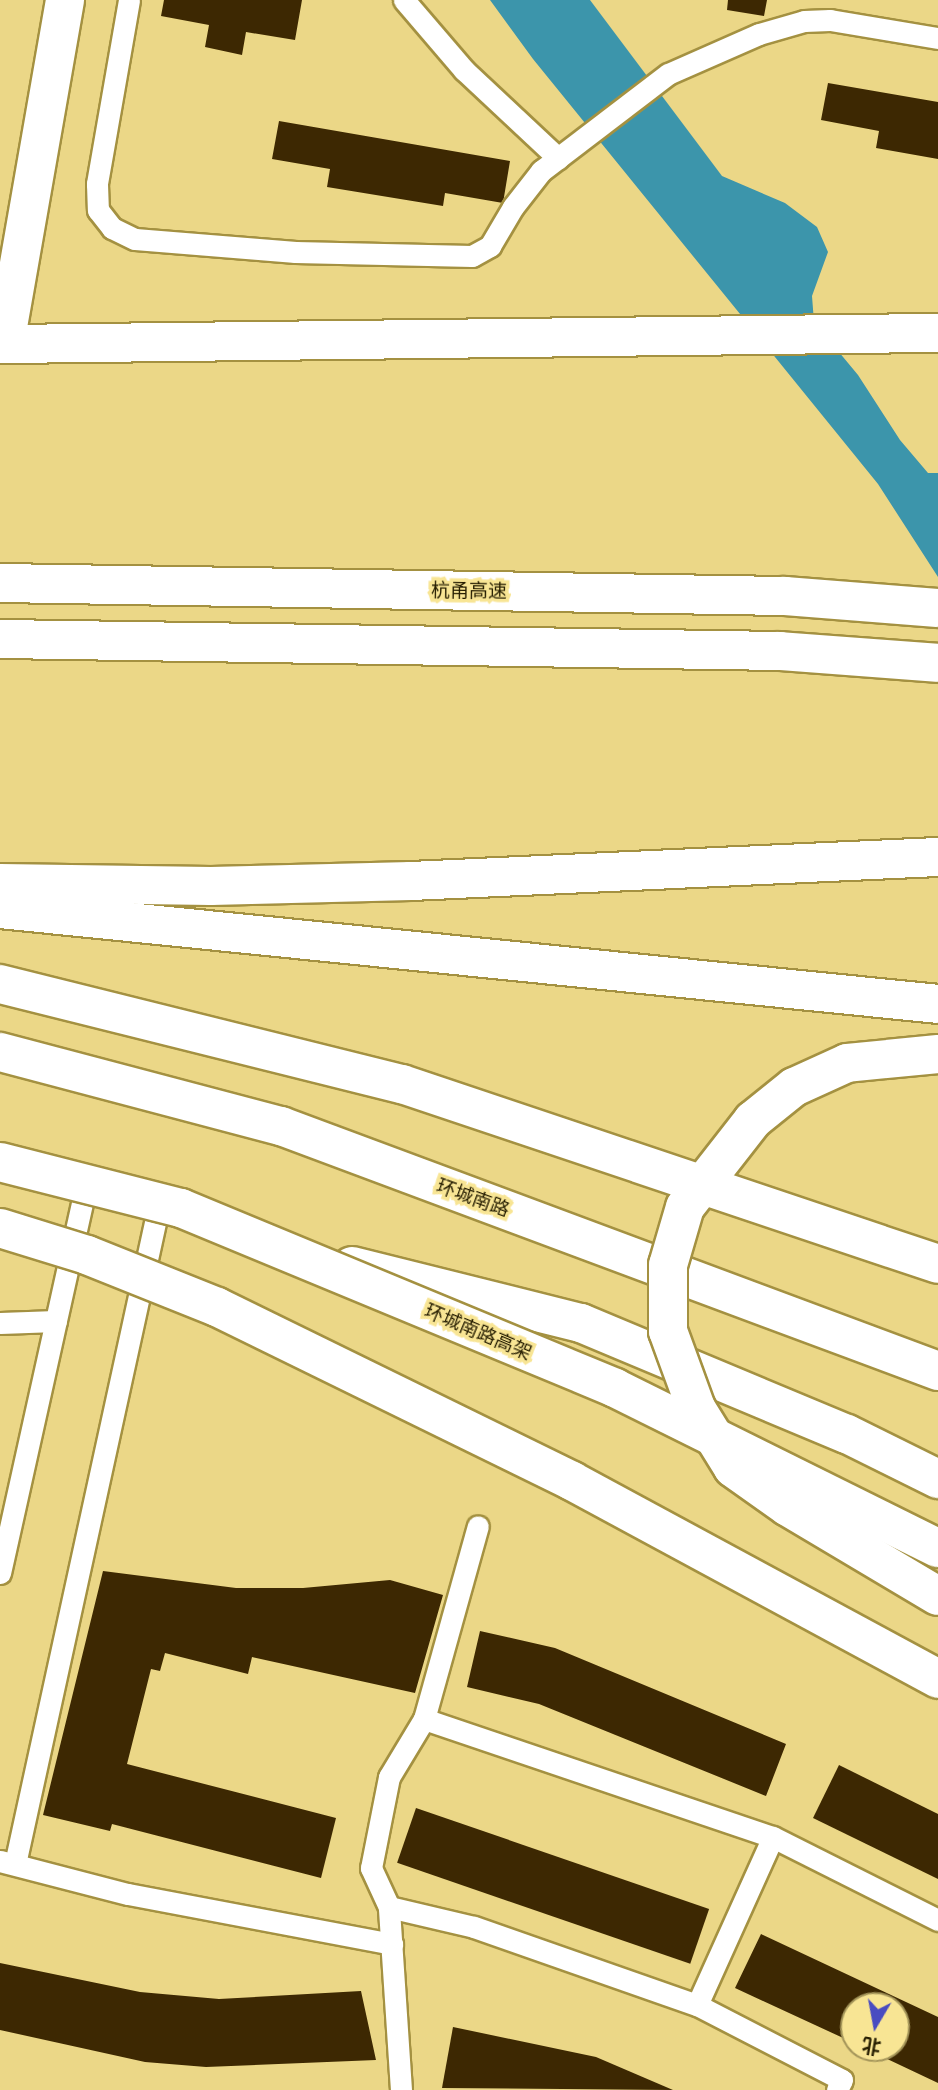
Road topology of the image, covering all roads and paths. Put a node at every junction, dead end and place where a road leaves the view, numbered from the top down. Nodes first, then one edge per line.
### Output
1 (65, 0) edge
2 (129, 0) edge
3 (404, 0) edge
4 (938, 38) edge
5 (558, 158) junction
6 (938, 332) edge
7 (3, 344) edge
8 (0, 583) edge
9 (938, 608) edge
10 (0, 639) edge
11 (938, 663) edge
12 (938, 857) edge
13 (0, 883) edge
14 (0, 909) edge
15 (0, 984) edge
16 (938, 1004) edge
17 (0, 1052) edge
18 (938, 1054) edge
19 (0, 1162) edge
20 (0, 1179) edge
21 (83, 1199) junction
22 (156, 1218) junction
23 (0, 1228) edge
24 (938, 1264) edge
25 (56, 1321) junction
26 (0, 1323) edge
27 (938, 1371) edge
28 (938, 1479) edge
29 (478, 1526) dead end
30 (938, 1548) edge
31 (0, 1573) edge
32 (938, 1596) edge
33 (938, 1679) edge
34 (424, 1719) junction
35 (773, 1837) junction
36 (7, 1863) edge
37 (389, 1907) junction
38 (938, 1920) edge
39 (392, 1944) junction
40 (697, 2005) junction
41 (401, 2090) edge
42 (837, 2090) edge

1 - 7 main road
2 - 5 lane
3 - 5 lane
4 - 5 lane
6 - 7 main road
8 - 9 main road, 杭甬高速
10 - 11 main road
12 - 13 main road
14 - 16 main road
15 - 24 main road, bridge
17 - 27 main road, 环城南路
18 - 32 main road, bridge
19 - 30 main road, 环城南路高架, bridge
20 - 21 main road
21 - 22 main road
21 - 25 lane
22 - 28 main road
22 - 36 lane
23 - 33 main road, bridge
25 - 26 lane
25 - 31 lane
29 - 34 lane
34 - 35 lane
34 - 37 lane
35 - 38 lane
35 - 40 lane
36 - 39 lane
37 - 39 lane
37 - 40 lane
39 - 41 lane
40 - 42 lane

